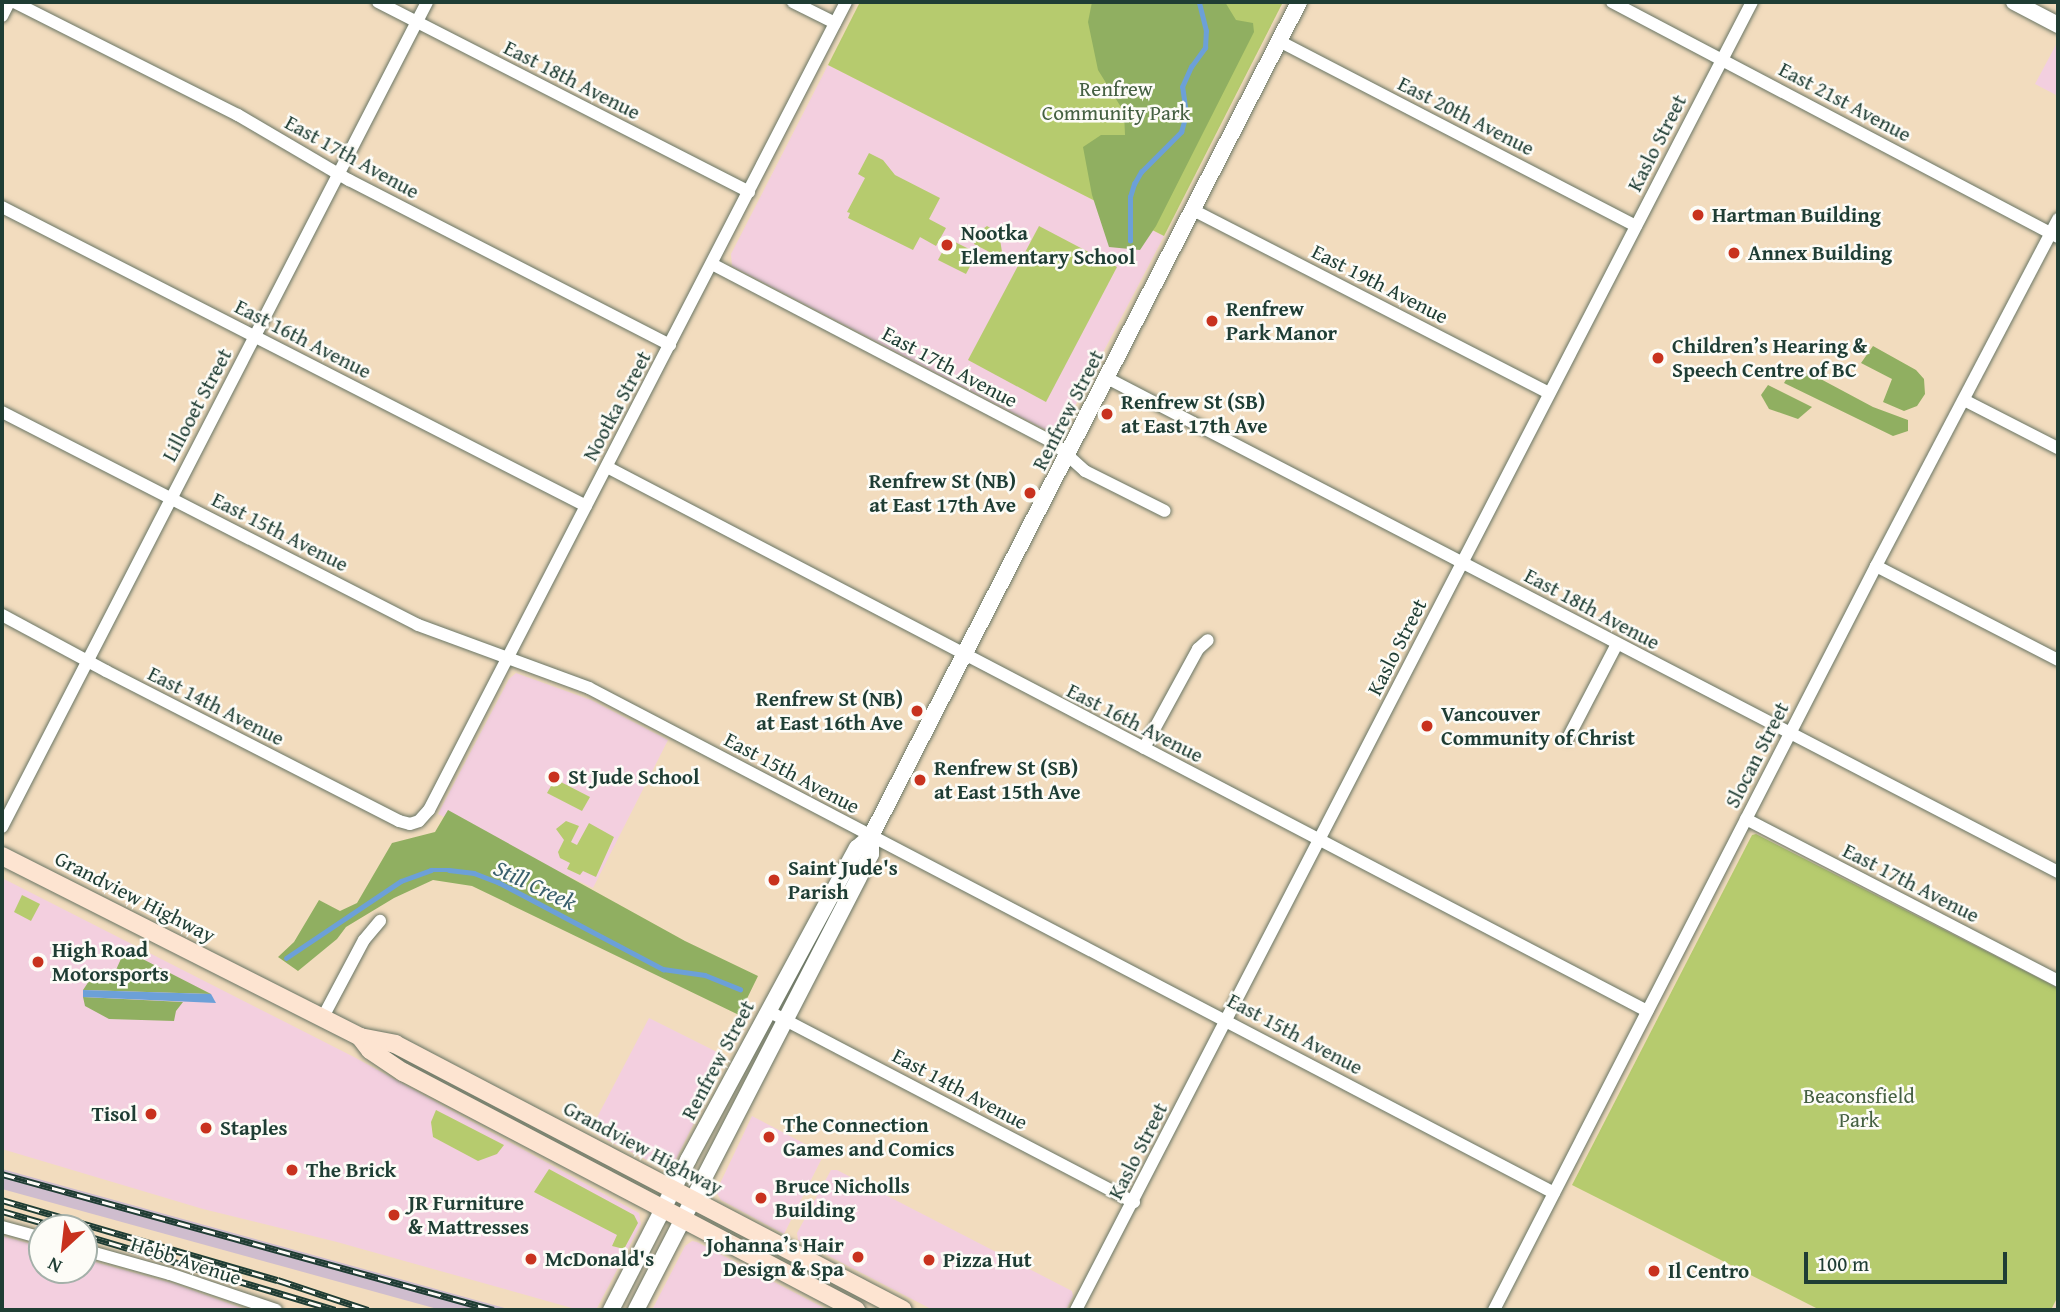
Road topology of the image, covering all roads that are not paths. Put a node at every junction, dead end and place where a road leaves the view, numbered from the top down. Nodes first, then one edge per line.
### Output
1 (9, 2) edge
2 (14, 2) edge
3 (378, 2) edge
4 (427, 2) edge
5 (793, 2) edge
6 (846, 2) edge
7 (1299, 2) edge
8 (1612, 2) edge
9 (1752, 2) edge
10 (2014, 2) edge
11 (2, 16) edge
12 (417, 21) junction
13 (835, 23) junction
14 (2058, 25) edge
15 (1279, 41) junction
16 (1722, 59) junction
17 (339, 173) junction
18 (749, 192) junction
19 (2, 207) edge
20 (1193, 210) junction
21 (2058, 219) edge
22 (1636, 226) junction
23 (2054, 235) edge
24 (712, 264) junction
25 (255, 336) junction
26 (670, 345) junction
27 (1107, 378) junction
28 (1549, 393) junction
29 (1964, 400) junction
30 (2, 412) edge
31 (2058, 448) edge
32 (1069, 455) junction
33 (607, 467) junction
34 (170, 497) junction
35 (586, 506) junction
36 (1166, 511) dead end
37 (1463, 562) junction
38 (1876, 566) junction
39 (2, 615) edge
40 (1208, 640) dead end
41 (1617, 644) junction
42 (965, 654) junction
43 (507, 659) junction
44 (2058, 660) edge
45 (89, 661) junction
46 (1789, 735) junction
47 (1568, 738) dead end
48 (1144, 748) junction
49 (1746, 819) junction
50 (415, 823) joint
51 (2, 827) edge
52 (871, 836) junction
53 (1319, 840) junction
54 (2, 856) edge
55 (2058, 872) edge
56 (380, 921) dead end
57 (2058, 981) edge
58 (768, 1011) junction
59 (1647, 1011) junction
60 (323, 1017) junction
61 (785, 1019) junction
62 (1227, 1020) junction
63 (360, 1037) junction
64 (673, 1189) junction
65 (1554, 1193) junction
66 (694, 1200) junction
67 (1134, 1202) junction
68 (663, 1209) junction
69 (684, 1220) junction
70 (2, 1227) edge
71 (28, 1234) edge
72 (98, 1254) edge
73 (276, 1310) edge
74 (611, 1310) edge
75 (636, 1310) edge
76 (856, 1310) edge
77 (903, 1310) edge
78 (1076, 1310) edge
79 (1494, 1310) edge

1 - 11 street
2 - 17 street, East 17th Avenue
3 - 12 street, East 18th Avenue
4 - 12 street, Lillooet Street
5 - 13 street
6 - 13 street, Nootka Street
7 - 15 street, Renfrew Street
8 - 16 street, East 21st Avenue
9 - 16 street, Kaslo Street
10 - 14 street
12 - 17 street, Lillooet Street
12 - 18 street, East 18th Avenue
13 - 18 street, Nootka Street
15 - 20 street, Renfrew Street
15 - 22 street, East 20th Avenue
16 - 22 street, Kaslo Street
16 - 23 street, East 21st Avenue
17 - 25 street, Lillooet Street
17 - 26 street, East 17th Avenue
18 - 24 street, Nootka Street
19 - 25 street, East 16th Avenue
20 - 27 street, Renfrew Street
20 - 28 street, East 19th Avenue
21 - 23 street, Slocan Street
22 - 28 street, Kaslo Street
23 - 29 street, Slocan Street
24 - 26 street, Nootka Street
24 - 32 street, East 17th Avenue
25 - 34 street, Lillooet Street
25 - 35 street, East 16th Avenue
26 - 33 street, Nootka Street
27 - 32 street, Renfrew Street
27 - 37 street, East 18th Avenue
28 - 37 street, Kaslo Street
29 - 31 street
29 - 38 street, Slocan Street
30 - 34 street, East 15th Avenue
32 - 36 street, East 17th Avenue
32 - 42 street, Renfrew Street
33 - 35 street, Nootka Street
33 - 42 street, East 16th Avenue
34 - 43 street, East 15th Avenue
34 - 45 street, Lillooet Street
35 - 43 street, Nootka Street
37 - 41 street, East 18th Avenue
37 - 53 street, Kaslo Street
38 - 44 street
38 - 46 street, Slocan Street
39 - 45 street, East 14th Avenue
40 - 48 street
41 - 46 street, East 18th Avenue
41 - 47 street
42 - 48 street, East 16th Avenue
42 - 52 street, Renfrew Street
43 - 50 street, Nootka Street
43 - 52 street, East 15th Avenue
45 - 50 street, East 14th Avenue
45 - 51 street, Lillooet Street
46 - 49 street, Slocan Street
46 - 55 street, East 18th Avenue
48 - 53 street, East 16th Avenue
49 - 57 street, East 17th Avenue
49 - 59 street, Slocan Street
52 - 58 street, Renfrew Street
52 - 61 street, Renfrew Street
52 - 62 street, East 15th Avenue
53 - 59 street, East 16th Avenue
53 - 62 street, Kaslo Street
54 - 60 main road, Grandview Highway
56 - 60 street
58 - 61 street, East 14th Avenue
58 - 64 street, Renfrew Street
59 - 65 street, Slocan Street
60 - 63 main road, Grandview Highway
61 - 66 street, Renfrew Street
61 - 67 street, East 14th Avenue
62 - 65 street, East 15th Avenue
62 - 67 street, Kaslo Street
63 - 64 main road, Grandview Highway
63 - 68 main road, Grandview Highway
64 - 66 main road, Grandview Highway
64 - 68 street, Renfrew Street
65 - 79 street, Slocan Street
66 - 69 street, Renfrew Street
66 - 77 main road, Grandview Highway
67 - 78 street, Kaslo Street
68 - 69 main road, Grandview Highway
68 - 74 street, Renfrew Street
69 - 75 street, Renfrew Street
69 - 76 main road, Grandview Highway
70 - 71 street
72 - 73 street, Hebb Avenue

